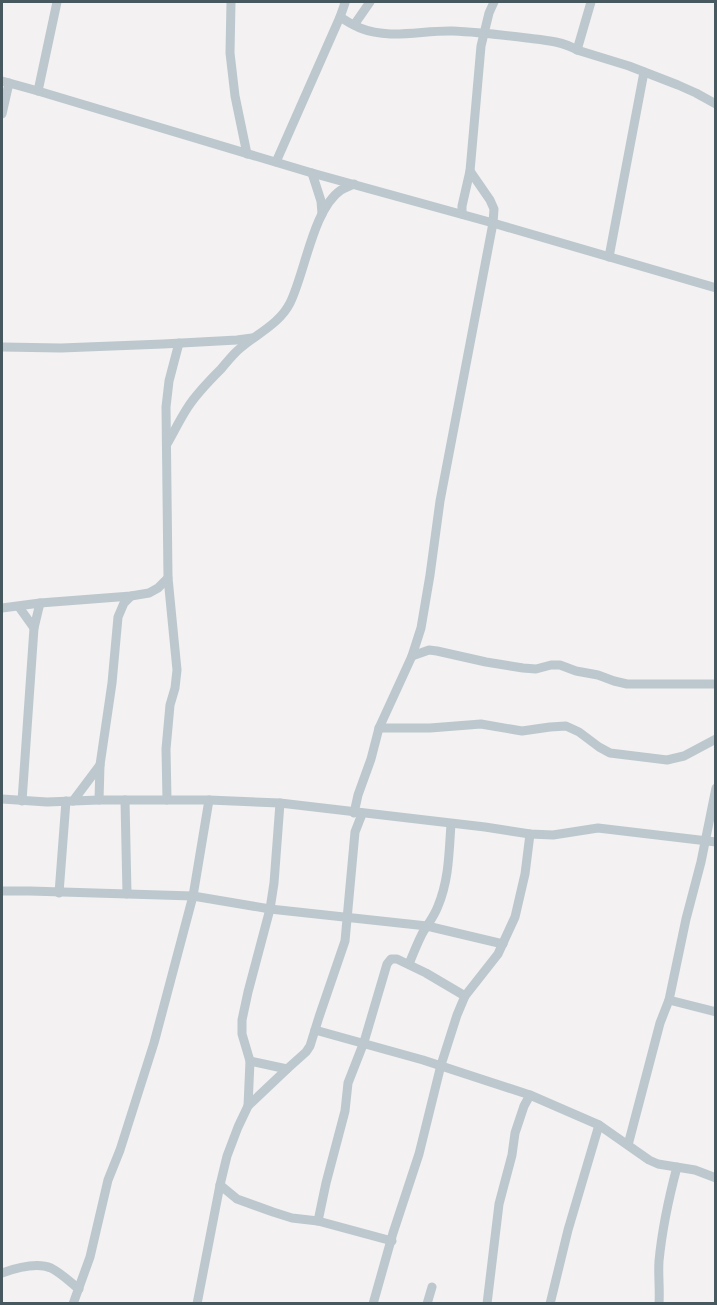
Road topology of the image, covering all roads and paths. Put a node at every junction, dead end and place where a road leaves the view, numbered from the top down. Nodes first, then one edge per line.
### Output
1 (57, 2) edge
2 (231, 2) edge
3 (344, 2) edge
4 (370, 2) edge
5 (494, 2) edge
6 (591, 2) edge
7 (340, 17) junction
8 (354, 25) junction
9 (483, 34) junction
10 (577, 50) junction
11 (644, 72) junction
12 (5, 82) edge
13 (38, 91) junction
14 (716, 104) edge
15 (2, 114) edge
16 (247, 154) junction
17 (276, 162) junction
18 (470, 171) junction
19 (312, 173) junction
20 (354, 184) junction
21 (462, 214) junction
22 (322, 215) junction
23 (494, 223) junction
24 (609, 257) junction
25 (716, 288) edge
26 (252, 338) junction
27 (179, 343) junction
28 (164, 344) junction
29 (2, 347) edge
30 (175, 356) junction
31 (167, 444) junction
32 (168, 578) junction
33 (131, 596) junction
34 (40, 603) junction
35 (19, 607) junction
36 (2, 608) edge
37 (34, 628) junction
38 (412, 656) junction
39 (716, 684) edge
40 (379, 728) junction
41 (716, 739) edge
42 (100, 765) junction
43 (716, 788) edge
44 (2, 799) edge
45 (99, 800) junction
46 (125, 800) junction
47 (167, 800) junction
48 (209, 800) junction
49 (22, 801) junction
50 (70, 801) junction
51 (280, 804) junction
52 (358, 813) junction
53 (451, 824) junction
54 (530, 834) junction
55 (705, 840) junction
56 (716, 842) edge
57 (2, 891) edge
58 (59, 892) junction
59 (128, 894) junction
60 (193, 896) junction
61 (270, 909) junction
62 (348, 916) junction
63 (427, 926) junction
64 (503, 944) junction
65 (409, 964) junction
66 (465, 996) junction
67 (669, 1000) junction
68 (716, 1012) edge
69 (315, 1030) junction
70 (364, 1042) junction
71 (250, 1061) junction
72 (441, 1065) junction
73 (286, 1069) junction
74 (531, 1095) junction
75 (248, 1106) junction
76 (599, 1125) junction
77 (628, 1145) junction
78 (677, 1167) junction
79 (716, 1178) edge
80 (219, 1185) junction
81 (237, 1199) junction
82 (216, 1204) junction
83 (318, 1221) junction
84 (392, 1241) junction
85 (2, 1273) edge
86 (432, 1287) dead end
87 (79, 1289) junction
88 (73, 1304) edge
89 (197, 1304) edge
90 (373, 1304) edge
91 (427, 1304) edge
92 (487, 1304) edge
93 (550, 1304) edge
94 (659, 1304) edge

1 - 13 street
2 - 16 street
3 - 7 street
4 - 8 street
5 - 9 street
6 - 10 street
7 - 8 street
7 - 17 street
8 - 9 street
9 - 10 street
9 - 18 street
10 - 11 street
11 - 14 street
11 - 24 street
12 - 13 street
12 - 15 street
13 - 16 street
16 - 17 street
17 - 19 street
18 - 21 street
18 - 23 street
19 - 20 street
19 - 22 street
20 - 21 street
20 - 22 street
21 - 23 street
22 - 26 street
23 - 24 street
23 - 38 street
24 - 25 street
26 - 27 street
26 - 31 street
27 - 28 street
27 - 30 street
28 - 29 street
28 - 30 street
30 - 31 street
31 - 32 street
32 - 33 street
32 - 47 street
33 - 34 street
33 - 42 street
34 - 35 street
34 - 37 street
35 - 36 street
35 - 37 street
37 - 49 street
38 - 39 street
38 - 40 street
40 - 41 street
40 - 52 street
42 - 45 street
42 - 50 street
43 - 55 street
44 - 49 street
45 - 46 street
45 - 50 street
46 - 47 street
46 - 59 street
47 - 48 street
48 - 51 street
48 - 60 street
49 - 50 street
50 - 58 street
51 - 52 street
51 - 61 street
52 - 53 street
52 - 62 street
53 - 54 street
53 - 63 street
54 - 55 street
54 - 64 street
55 - 56 street
55 - 67 street
57 - 58 street
58 - 59 street
59 - 60 street
60 - 61 street
60 - 87 street
61 - 62 street
61 - 71 street
62 - 63 street
62 - 69 street
63 - 64 street
63 - 65 street
64 - 66 street
65 - 66 street
65 - 70 street
66 - 72 street
67 - 68 street
67 - 77 street
69 - 70 street
69 - 73 street
70 - 72 street
70 - 83 street
71 - 73 street
71 - 75 street
72 - 74 street
72 - 84 street
73 - 75 street
74 - 76 street
74 - 92 street
75 - 80 street
76 - 77 street
76 - 93 street
77 - 78 street
78 - 79 street
78 - 94 street
80 - 81 street
80 - 82 street
81 - 82 street
81 - 83 street
82 - 89 street
83 - 84 street
84 - 90 street
85 - 87 street
86 - 91 street
87 - 88 street

